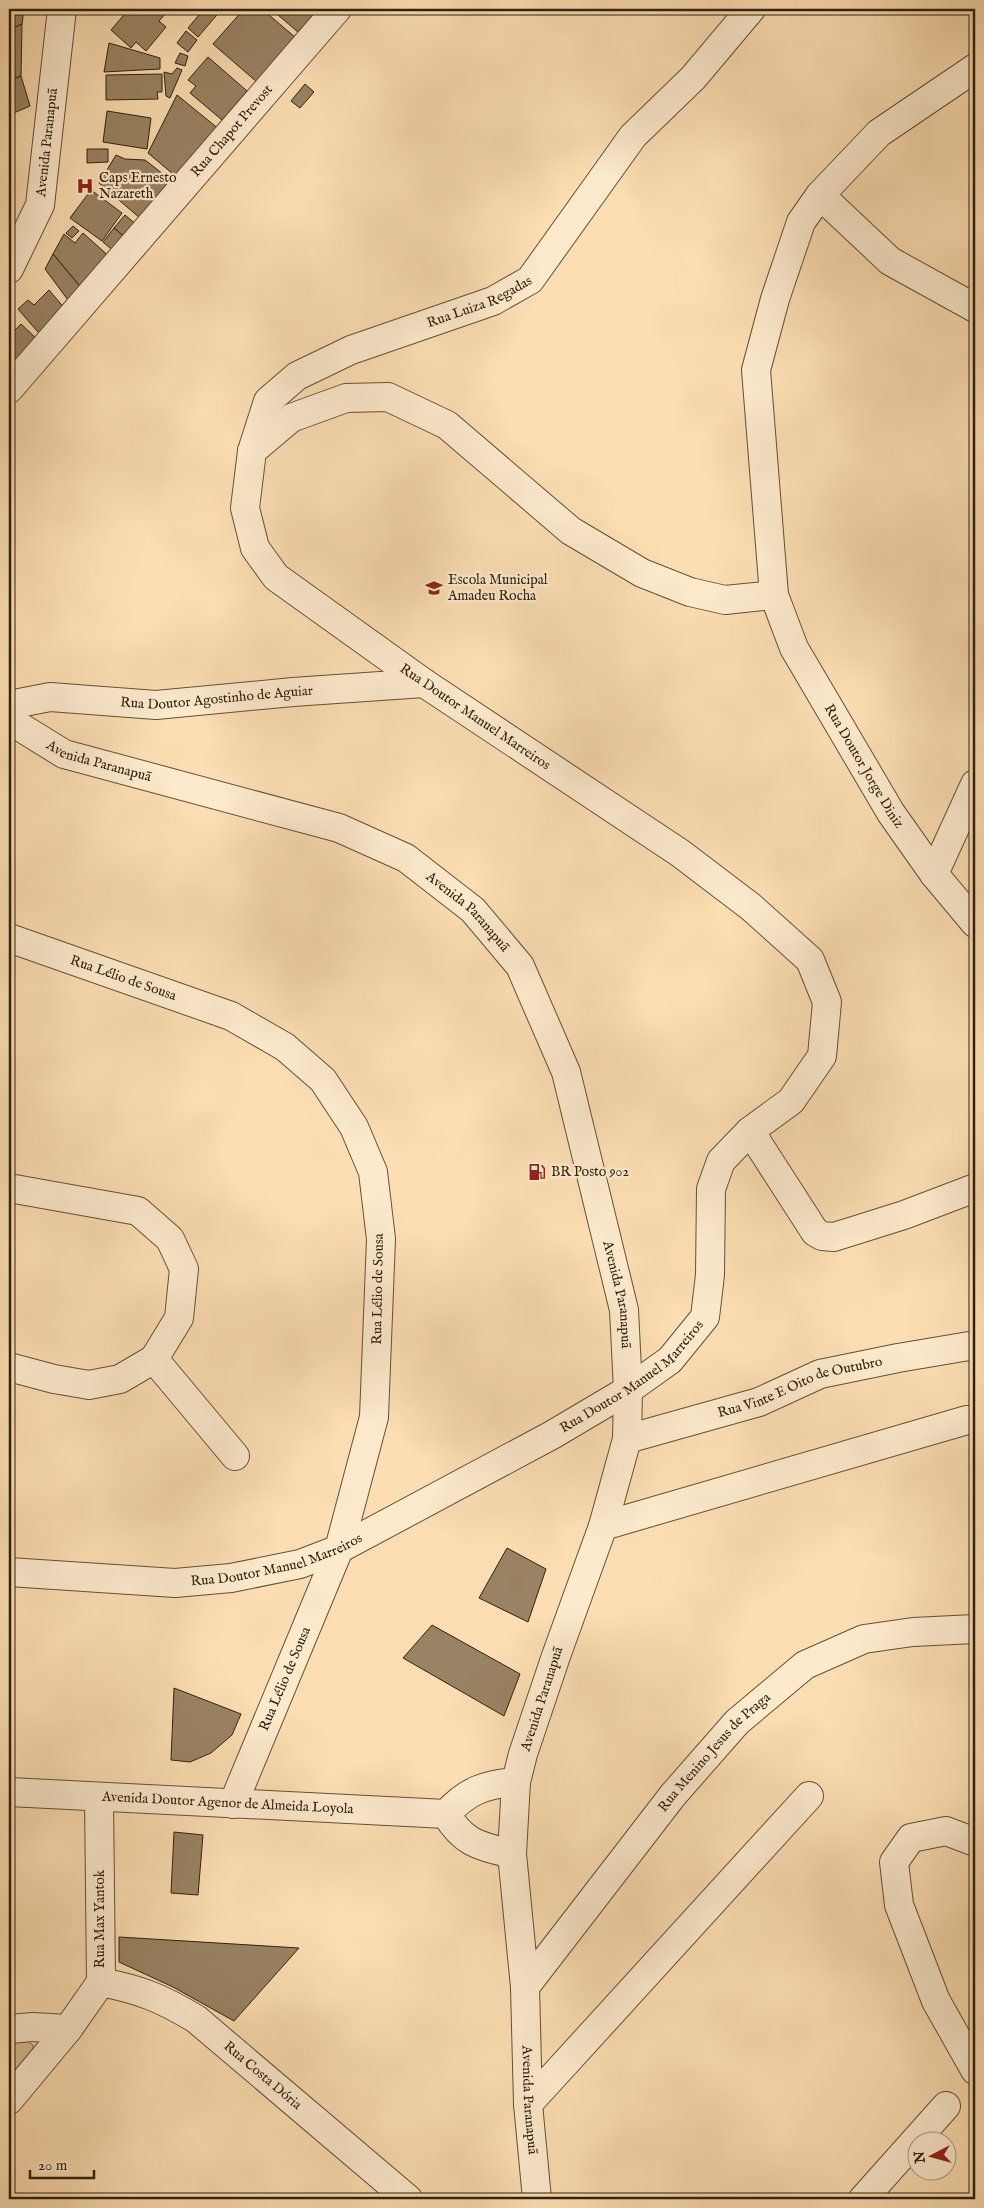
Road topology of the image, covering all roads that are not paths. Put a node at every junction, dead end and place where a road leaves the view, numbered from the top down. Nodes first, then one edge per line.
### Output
1 (337, 9) edge
2 (751, 9) edge
3 (66, 15) edge
4 (975, 68) edge
5 (820, 195) junction
6 (9, 269) edge
7 (975, 308) edge
8 (9, 389) edge
9 (252, 451) junction
10 (774, 595) junction
11 (424, 684) junction
12 (9, 704) edge
13 (9, 720) edge
14 (975, 784) edge
15 (934, 874) junction
16 (975, 923) edge
17 (9, 938) edge
18 (750, 1131) junction
19 (9, 1188) edge
20 (975, 1188) edge
21 (975, 1345) edge
22 (154, 1359) junction
23 (9, 1367) edge
24 (628, 1390) junction
25 (975, 1420) edge
26 (627, 1439) junction
27 (235, 1456) dead end
28 (603, 1526) junction
29 (339, 1549) junction
30 (9, 1572) edge
31 (975, 1629) edge
32 (516, 1782) junction
33 (9, 1792) edge
34 (809, 1796) dead end
35 (99, 1797) junction
36 (233, 1804) junction
37 (446, 1814) junction
38 (975, 1842) edge
39 (512, 1854) junction
40 (101, 1982) junction
41 (525, 1987) junction
42 (9, 2029) edge
43 (68, 2029) junction
44 (975, 2070) edge
45 (9, 2100) edge
46 (528, 2104) junction
47 (946, 2106) dead end
48 (408, 2199) edge
49 (537, 2199) edge
50 (863, 2199) edge

1 - 8 street, Rua Chapot Prevost
2 - 9 street, Rua Luiza Regadas
3 - 6 street, Avenida Paranapuã
4 - 5 street
5 - 7 street
5 - 10 street
9 - 10 street
9 - 11 street, Rua Doutor Manuel Marreiros
10 - 15 street, Rua Doutor Jorge Diniz
11 - 12 street, Rua Doutor Agostinho de Aguiar
11 - 18 street, Rua Doutor Manuel Marreiros
13 - 24 street, Avenida Paranapuã
14 - 15 street
15 - 16 street, Rua Doutor Jorge Diniz
17 - 29 street, Rua Lélio de Sousa
18 - 20 street
18 - 24 street, Rua Doutor Manuel Marreiros
19 - 22 street
21 - 26 street, Rua Vinte E Oito de Outubro
22 - 23 street
22 - 27 street
24 - 26 street, Avenida Paranapuã
24 - 29 street, Rua Doutor Manuel Marreiros
25 - 28 street
26 - 28 street, Avenida Paranapuã
28 - 32 street, Avenida Paranapuã
29 - 30 street, Rua Doutor Manuel Marreiros
29 - 36 street, Rua Lélio de Sousa
31 - 41 street, Rua Menino Jesus de Praga
32 - 37 street
32 - 39 street, Avenida Paranapuã
33 - 35 street, Avenida Doutor Agenor de Almeida Loyola
34 - 46 street
35 - 36 street, Avenida Doutor Agenor de Almeida Loyola
35 - 40 street, Rua Max Yantok
36 - 37 street, Avenida Doutor Agenor de Almeida Loyola
37 - 39 street
38 - 44 street
39 - 41 street, Avenida Paranapuã
40 - 43 street, Rua Max Yantok
40 - 48 street, Rua Costa Dória
41 - 46 street, Avenida Paranapuã
42 - 43 street
43 - 45 street, Rua Max Yantok
46 - 49 street, Avenida Paranapuã
47 - 50 street

